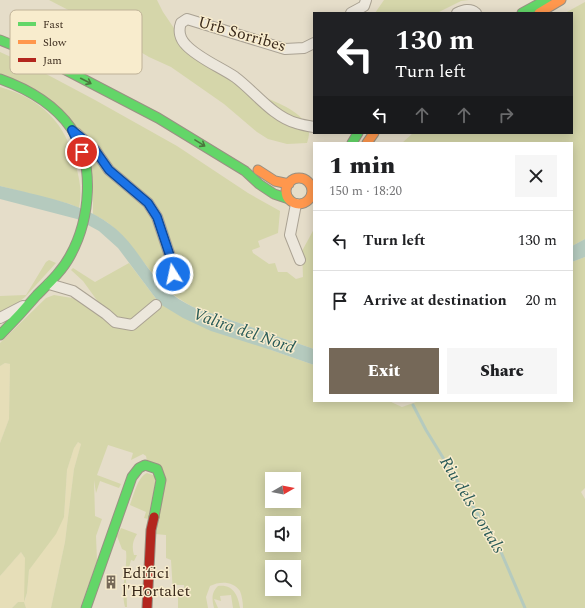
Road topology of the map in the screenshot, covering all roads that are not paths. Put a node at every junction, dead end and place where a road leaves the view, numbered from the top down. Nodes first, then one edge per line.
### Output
1 (366, 0) edge
2 (546, 0) edge
3 (561, 0) edge
4 (353, 12) edge
5 (460, 12) edge
6 (475, 12) edge
7 (524, 12) edge
8 (540, 12) edge
9 (0, 40) edge
10 (10, 44) edge
11 (313, 44) edge
12 (73, 74) edge
13 (0, 79) edge
14 (313, 127) edge
15 (72, 130) junction
16 (223, 146) dead end
17 (311, 182) edge
18 (289, 184) junction
19 (311, 200) edge
20 (293, 202) junction
21 (300, 260) dead end
22 (51, 281) junction
23 (169, 281) dead end
24 (33, 300) junction
25 (156, 305) dead end
26 (0, 318) edge
27 (0, 335) edge
28 (86, 608) edge
29 (147, 608) edge

1 - 4 street
2 - 7 main road
3 - 8 main road
5 - 6 street
9 -> 10 main road
11 - 14 street, Urb Sorribes
12 -> 20 main road
13 - 15 main road
15 - 22 main road
15 - 23 street
16 - 18 main road
17 - 18 main road
17 - 19 main road
18 - 20 main road
19 - 20 main road
20 - 21 street
22 - 24 main road
22 - 25 street
24 - 26 street
24 - 27 main road
28 - 29 main road

